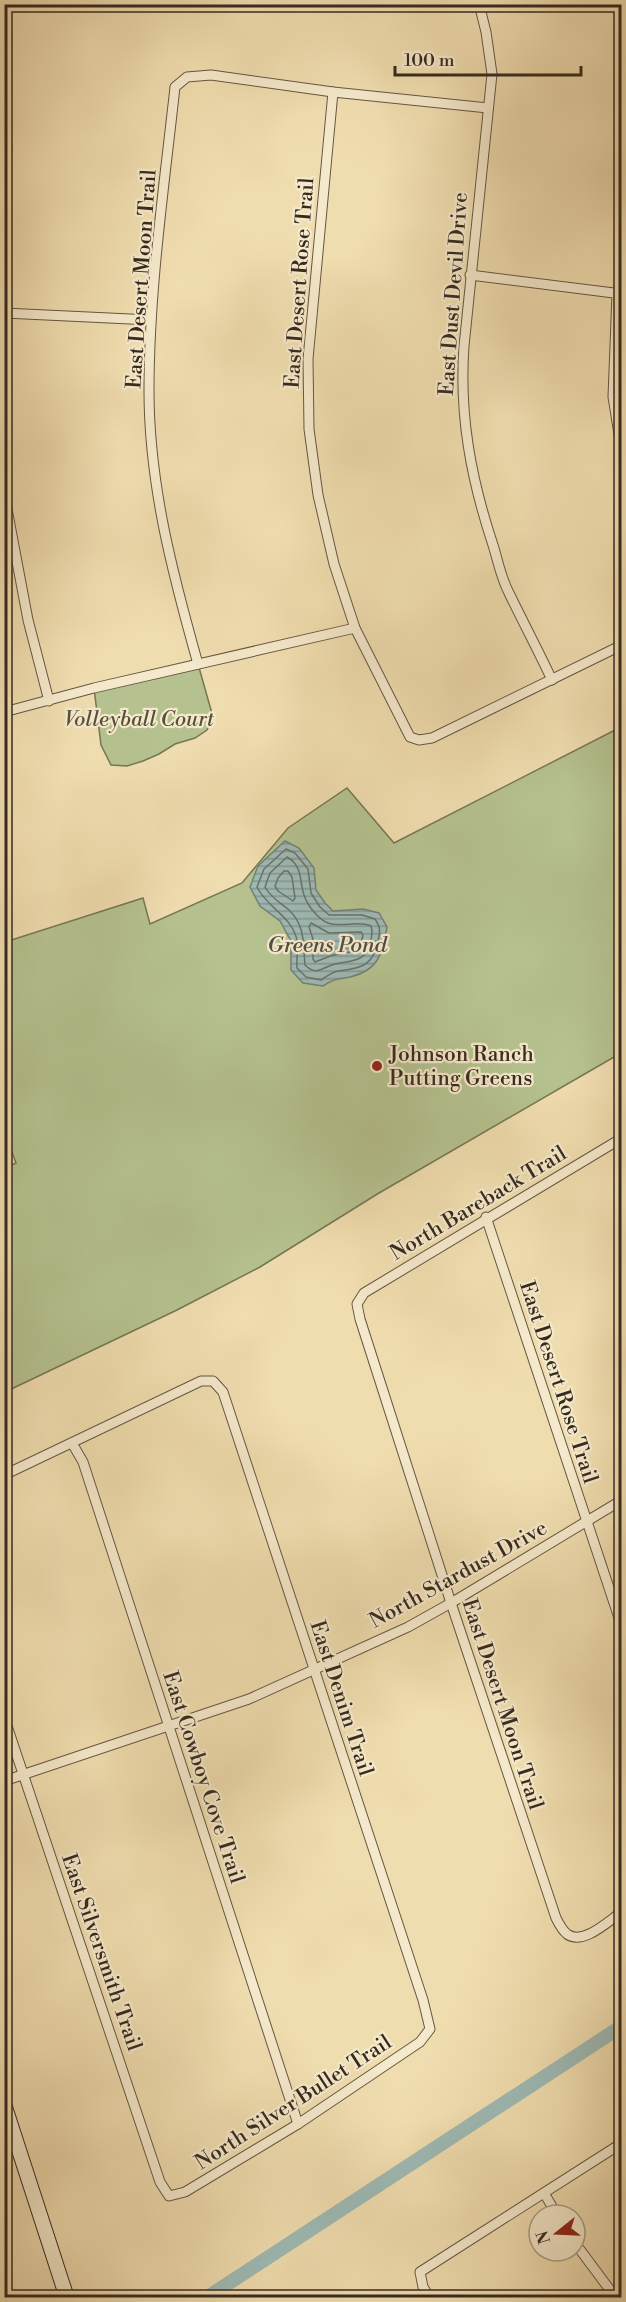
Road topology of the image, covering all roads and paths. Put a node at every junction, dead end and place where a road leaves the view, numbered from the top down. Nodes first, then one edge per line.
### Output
1 (478, 4) edge
2 (333, 92) junction
3 (488, 108) junction
4 (4, 126) edge
5 (4, 200) edge
6 (470, 275) junction
7 (619, 294) edge
8 (4, 313) edge
9 (151, 320) junction
10 (621, 453) edge
11 (4, 493) edge
12 (355, 628) junction
13 (621, 645) edge
14 (198, 664) junction
15 (552, 680) junction
16 (49, 701) junction
17 (4, 712) edge
18 (621, 1141) edge
19 (486, 1218) junction
20 (357, 1304) joint
21 (72, 1443) junction
22 (4, 1475) edge
23 (621, 1500) edge
24 (586, 1522) junction
25 (451, 1603) junction
26 (621, 1626) edge
27 (314, 1669) junction
28 (4, 1717) edge
29 (170, 1727) junction
30 (24, 1775) junction
31 (4, 1781) edge
32 (621, 1912) edge
33 (430, 2029) joint
34 (4, 2104) edge
35 (298, 2124) junction
36 (621, 2143) edge
37 (544, 2193) junction
38 (169, 2196) joint
39 (550, 2203) edge
40 (587, 2259) edge
41 (67, 2298) edge
42 (430, 2298) edge
43 (616, 2298) edge

1 - 3 street, East Dust Devil Drive
2 - 3 street
2 - 9 street, East Desert Moon Trail
2 - 12 street, East Desert Rose Trail
3 - 6 street, East Dust Devil Drive
4 - 5 street
6 - 7 street
6 - 15 street, East Dust Devil Drive
7 - 10 street
8 - 9 street
9 - 14 street, East Desert Moon Trail
11 - 16 street
12 - 14 street
12 - 15 street, East Desert Rose Trail
13 - 15 street
14 - 16 street
16 - 17 street
18 - 19 street, North Bareback Trail
19 - 20 street, North Bareback Trail
19 - 24 street, East Desert Rose Trail
20 - 25 street, East Desert Moon Trail
21 - 22 street
21 - 27 street, East Denim Trail
21 - 29 street, East Cowboy Cove Trail
23 - 24 street, North Stardust Drive
24 - 25 street, North Stardust Drive
24 - 26 street, East Desert Rose Trail
25 - 27 street, North Stardust Drive
25 - 32 street, East Desert Moon Trail
27 - 29 street, North Stardust Drive
27 - 33 street, East Denim Trail
28 - 30 street, East Silversmith Trail
29 - 30 street, North Stardust Drive
29 - 35 street, East Cowboy Cove Trail
30 - 31 street, North Stardust Drive
30 - 38 street, East Silversmith Trail
33 - 35 street, North Silver Bullet Trail
34 - 41 street
35 - 38 street, North Silver Bullet Trail
36 - 37 street
37 - 39 street
37 - 42 street
40 - 43 street

